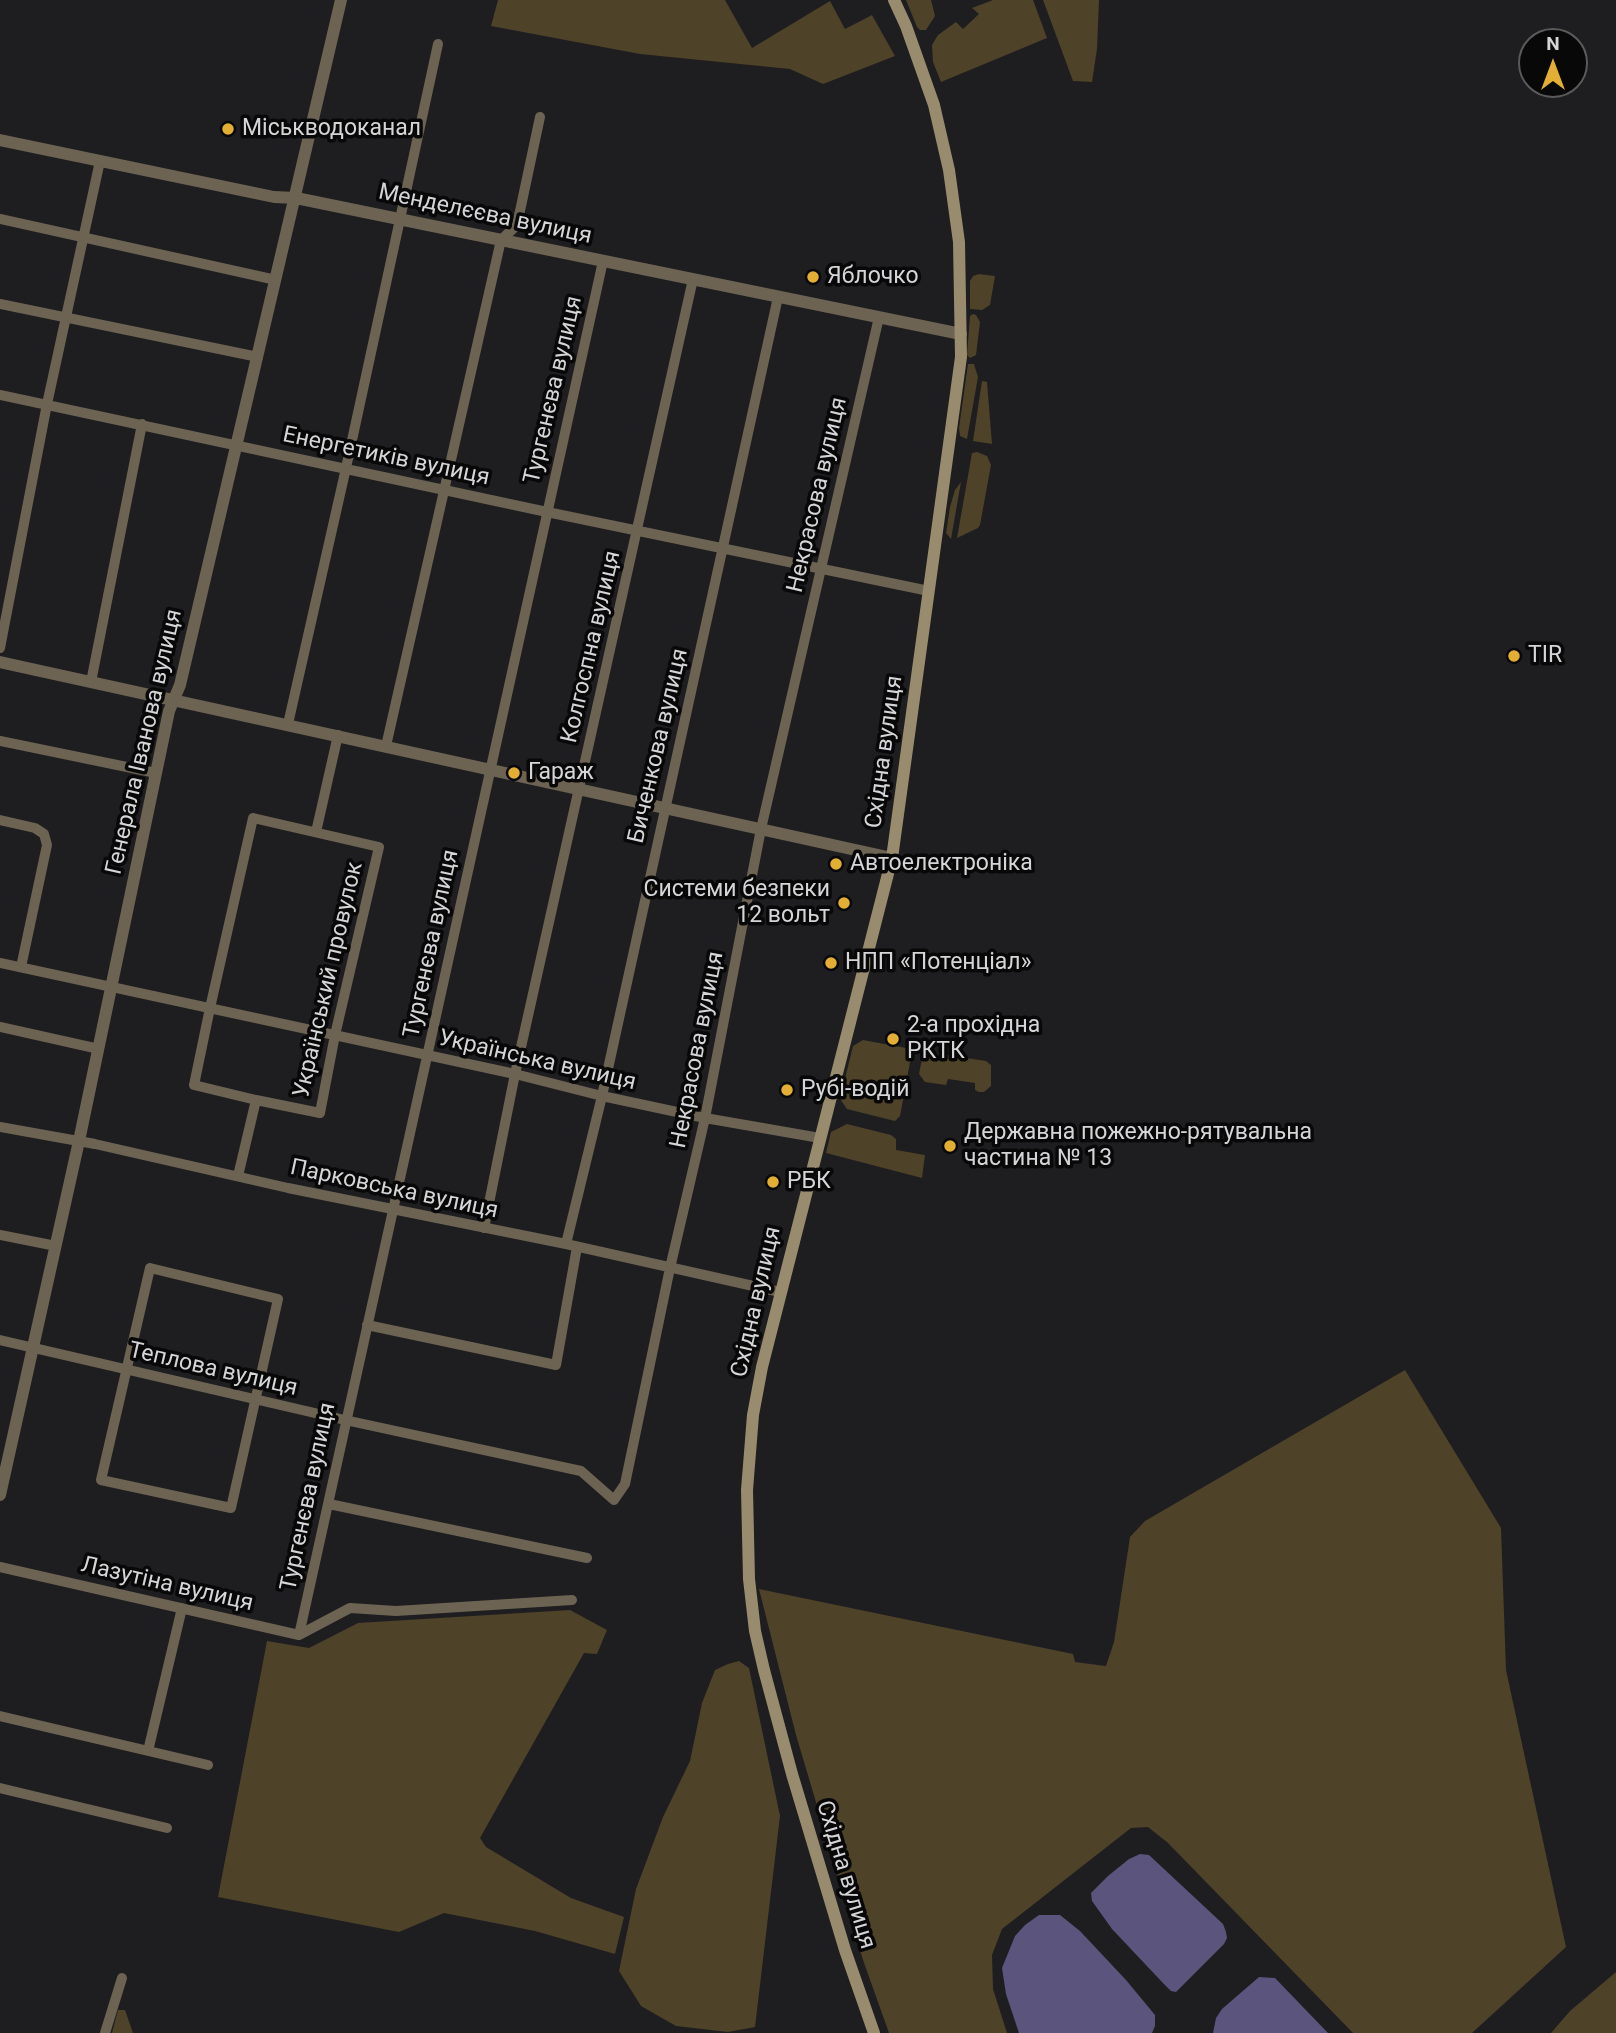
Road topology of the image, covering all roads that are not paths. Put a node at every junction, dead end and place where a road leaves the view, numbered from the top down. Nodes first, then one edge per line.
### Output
1 (341, 0) edge
2 (894, 0) edge
3 (438, 44) dead end
4 (540, 117) dead end
5 (0, 140) edge
6 (100, 161) junction
7 (296, 198) junction
8 (0, 219) edge
9 (401, 220) junction
10 (84, 238) junction
11 (501, 240) junction
12 (603, 261) junction
13 (693, 279) junction
14 (276, 280) junction
15 (778, 297) junction
16 (0, 303) edge
17 (67, 317) junction
18 (879, 317) junction
19 (961, 334) junction
20 (258, 357) junction
21 (0, 395) edge
22 (47, 404) junction
23 (142, 424) junction
24 (237, 445) junction
25 (346, 468) junction
26 (443, 489) junction
27 (547, 512) junction
28 (638, 531) junction
29 (723, 548) junction
30 (821, 569) junction
31 (929, 591) junction
32 (0, 648) edge
33 (0, 662) edge
34 (91, 682) junction
35 (174, 699) junction
36 (288, 724) junction
37 (338, 736) junction
38 (0, 741) edge
39 (386, 746) junction
40 (490, 769) junction
41 (156, 773) junction
42 (580, 789) junction
43 (664, 808) junction
44 (0, 820) edge
45 (761, 830) junction
46 (316, 832) junction
47 (892, 858) junction
48 (0, 962) edge
49 (21, 967) junction
50 (112, 987) junction
51 (209, 1008) junction
52 (0, 1027) edge
53 (335, 1035) junction
54 (99, 1049) junction
55 (427, 1055) junction
56 (515, 1074) junction
57 (602, 1096) junction
58 (256, 1100) junction
59 (705, 1118) junction
60 (0, 1128) edge
61 (820, 1138) junction
62 (79, 1141) junction
63 (238, 1176) junction
64 (392, 1209) junction
65 (484, 1228) junction
66 (0, 1235) edge
67 (566, 1244) junction
68 (56, 1246) junction
69 (577, 1247) junction
70 (670, 1268) junction
71 (780, 1292) junction
72 (366, 1325) junction
73 (0, 1340) edge
74 (33, 1347) junction
75 (126, 1371) junction
76 (255, 1400) junction
77 (345, 1420) junction
78 (4, 1458) edge
79 (0, 1495) edge
80 (614, 1500) joint
81 (329, 1504) junction
82 (587, 1558) dead end
83 (0, 1567) edge
84 (572, 1600) dead end
85 (182, 1608) junction
86 (299, 1634) junction
87 (0, 1716) edge
88 (148, 1751) junction
89 (208, 1765) dead end
90 (0, 1788) edge
91 (167, 1828) dead end
92 (122, 1978) dead end
93 (106, 2033) edge
94 (874, 2033) edge

1 - 7 street, Генерала Іванова вулиця
2 - 19 main road, Східна вулиця
3 - 9 street
4 - 11 street
5 - 6 street, Менделєєва вулиця
6 - 7 street, Менделєєва вулиця
6 - 10 street
7 - 9 street, Менделєєва вулиця
7 - 14 street, Генерала Іванова вулиця
8 - 10 street
9 - 11 street, Менделєєва вулиця
9 - 25 street
10 - 14 street
10 - 17 street
11 - 12 street, Менделєєва вулиця
11 - 26 street
12 - 13 street, Менделєєва вулиця
12 - 27 street, Тургенєва вулиця
13 - 15 street, Менделєєва вулиця
13 - 28 street, Колгоспна вулиця
14 - 20 street, Генерала Іванова вулиця
15 - 18 street, Менделєєва вулиця
15 - 29 street, Биченкова вулиця
16 - 17 street
17 - 20 street
17 - 22 street
18 - 19 street, Менделєєва вулиця
18 - 30 street, Некрасова вулиця
19 - 31 main road, Східна вулиця
20 - 24 street, Генерала Іванова вулиця
21 - 22 street, Енергетиків вулиця
22 - 23 street, Енергетиків вулиця
22 - 32 street
23 - 24 street, Енергетиків вулиця
23 - 34 street
24 - 25 street, Енергетиків вулиця
24 - 35 street, Генерала Іванова вулиця
25 - 26 street, Енергетиків вулиця
25 - 36 street
26 - 27 street, Енергетиків вулиця
26 - 39 street
27 - 28 street, Енергетиків вулиця
27 - 40 street, Тургенєва вулиця
28 - 29 street, Енергетиків вулиця
28 - 42 street, Колгоспна вулиця
29 - 30 street, Енергетиків вулиця
29 - 43 street, Биченкова вулиця
30 - 31 street, Енергетиків вулиця
30 - 45 street, Некрасова вулиця
31 - 47 main road, Східна вулиця
33 - 34 street
34 - 35 street
35 - 36 street
35 - 41 street, Генерала Іванова вулиця
36 - 37 street
37 - 39 street
37 - 46 street
38 - 41 street
39 - 40 street
40 - 42 street
40 - 55 street, Тургенєва вулиця
41 - 50 street, Генерала Іванова вулиця
42 - 43 street
42 - 56 street, Колгоспна вулиця
43 - 45 street
43 - 57 street, Биченкова вулиця
44 - 49 street
45 - 47 street
45 - 59 street, Некрасова вулиця
46 - 51 street, Український провулок
46 - 53 street, Український провулок
47 - 61 main road, Східна вулиця
48 - 49 street, Українська вулиця
49 - 50 street, Українська вулиця
50 - 51 street, Українська вулиця
50 - 54 street, Генерала Іванова вулиця
51 - 53 street, Українська вулиця
51 - 58 street, Український провулок
52 - 54 street
53 - 55 street, Українська вулиця
53 - 58 street, Український провулок
54 - 62 street, Генерала Іванова вулиця
55 - 56 street, Українська вулиця
55 - 64 street, Тургенєва вулиця
56 - 57 street, Українська вулиця
56 - 65 street, Колгоспна вулиця
57 - 59 street, Українська вулиця
57 - 67 street, Биченкова вулиця
58 - 63 street
59 - 61 street, Українська вулиця
59 - 70 street, Некрасова вулиця
60 - 62 street, Парковська вулиця
61 - 71 main road, Східна вулиця
62 - 63 street, Парковська вулиця
62 - 68 street, Генерала Іванова вулиця
63 - 64 street, Парковська вулиця
64 - 65 street, Парковська вулиця
64 - 72 street, Тургенєва вулиця
65 - 67 street, Парковська вулиця
66 - 68 street
67 - 69 street, Парковська вулиця
68 - 74 street, Генерала Іванова вулиця
69 - 70 street, Парковська вулиця
69 - 72 street
70 - 71 street, Парковська вулиця
70 - 80 street, Некрасова вулиця
71 - 94 main road, Східна вулиця
72 - 77 street, Тургенєва вулиця
73 - 74 street, Теплова вулиця
74 - 75 street, Теплова вулиця
74 - 78 street, Генерала Іванова вулиця
75 - 76 street, Теплова вулиця
75 - 76 street
75 - 76 street
76 - 77 street, Теплова вулиця
77 - 80 street, Теплова вулиця
77 - 81 street, Тургенєва вулиця
78 - 79 street, Генерала Іванова вулиця
81 - 82 street
81 - 86 street, Тургенєва вулиця
83 - 85 street, Лазутіна вулиця
84 - 86 street
85 - 86 street, Лазутіна вулиця
85 - 88 street
87 - 88 street
88 - 89 street
90 - 91 street
92 - 93 street

